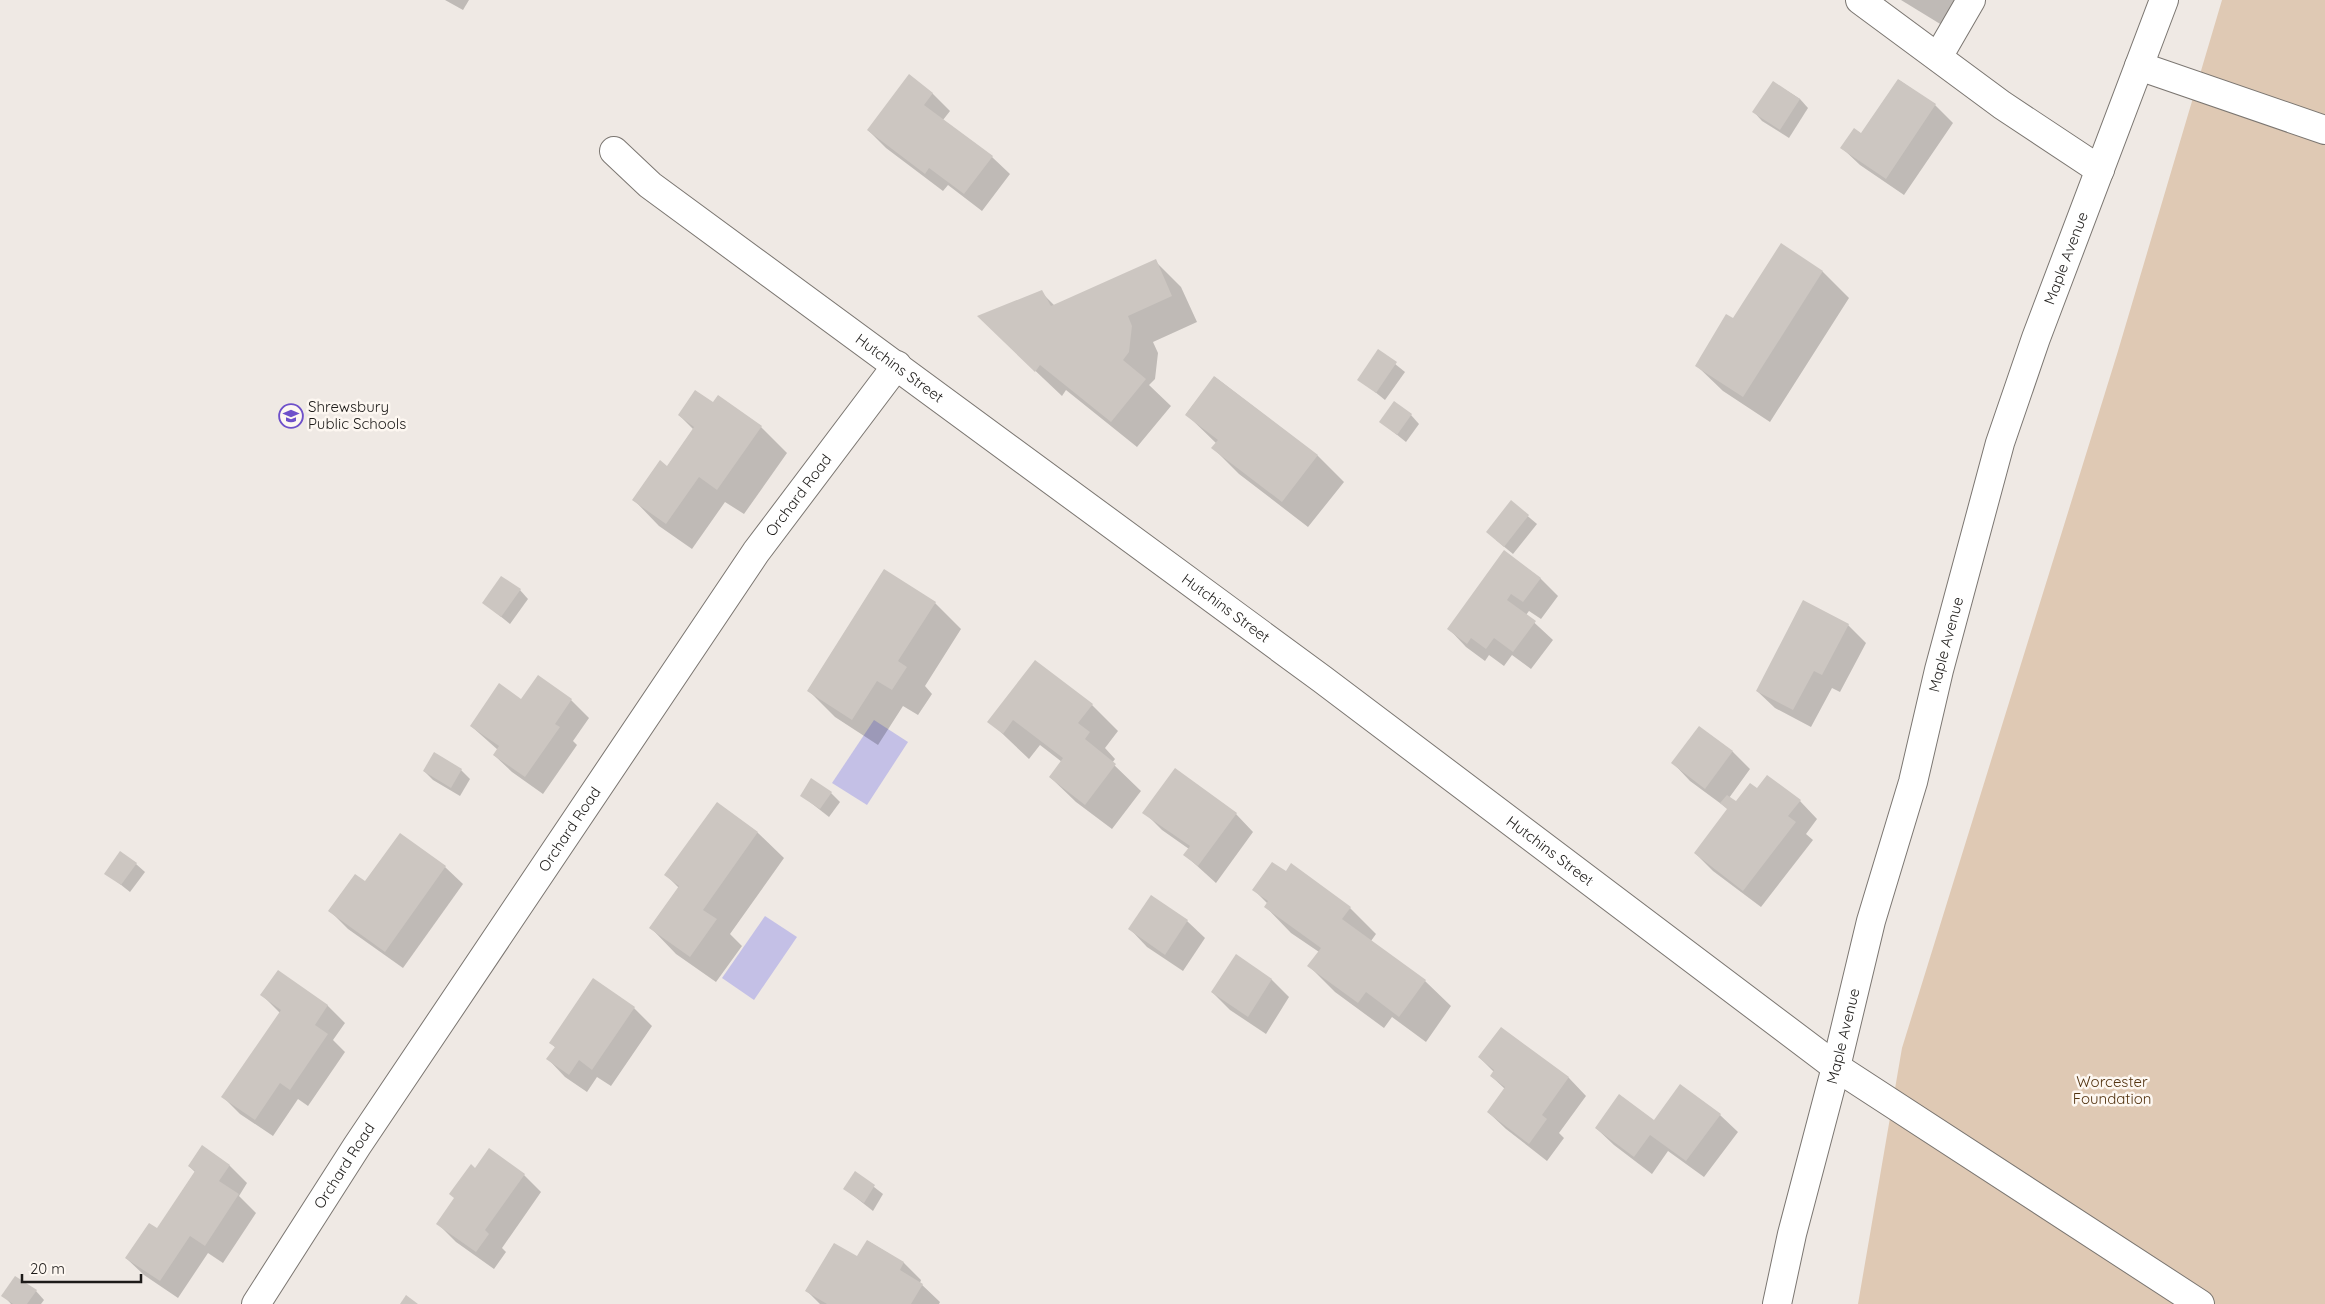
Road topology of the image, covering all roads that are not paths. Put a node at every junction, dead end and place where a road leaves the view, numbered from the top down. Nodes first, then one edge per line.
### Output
1 (1860, 0) edge
2 (1971, 0) edge
3 (2164, 0) edge
4 (1938, 57) junction
5 (2139, 66) junction
6 (2325, 130) edge
7 (614, 151) dead end
8 (2100, 170) junction
9 (897, 366) junction
10 (1836, 1067) junction
11 (256, 1304) edge
12 (1777, 1304) edge
13 (2200, 1304) edge

1 - 4 street
2 - 4 street
3 - 5 street, Maple Avenue
4 - 8 street
5 - 6 street
5 - 8 street, Maple Avenue
7 - 9 street, Hutchins Street
8 - 10 street, Maple Avenue
9 - 10 street, Hutchins Street
9 - 11 street, Orchard Road
10 - 12 street, Maple Avenue
10 - 13 street, Hutchins Street

